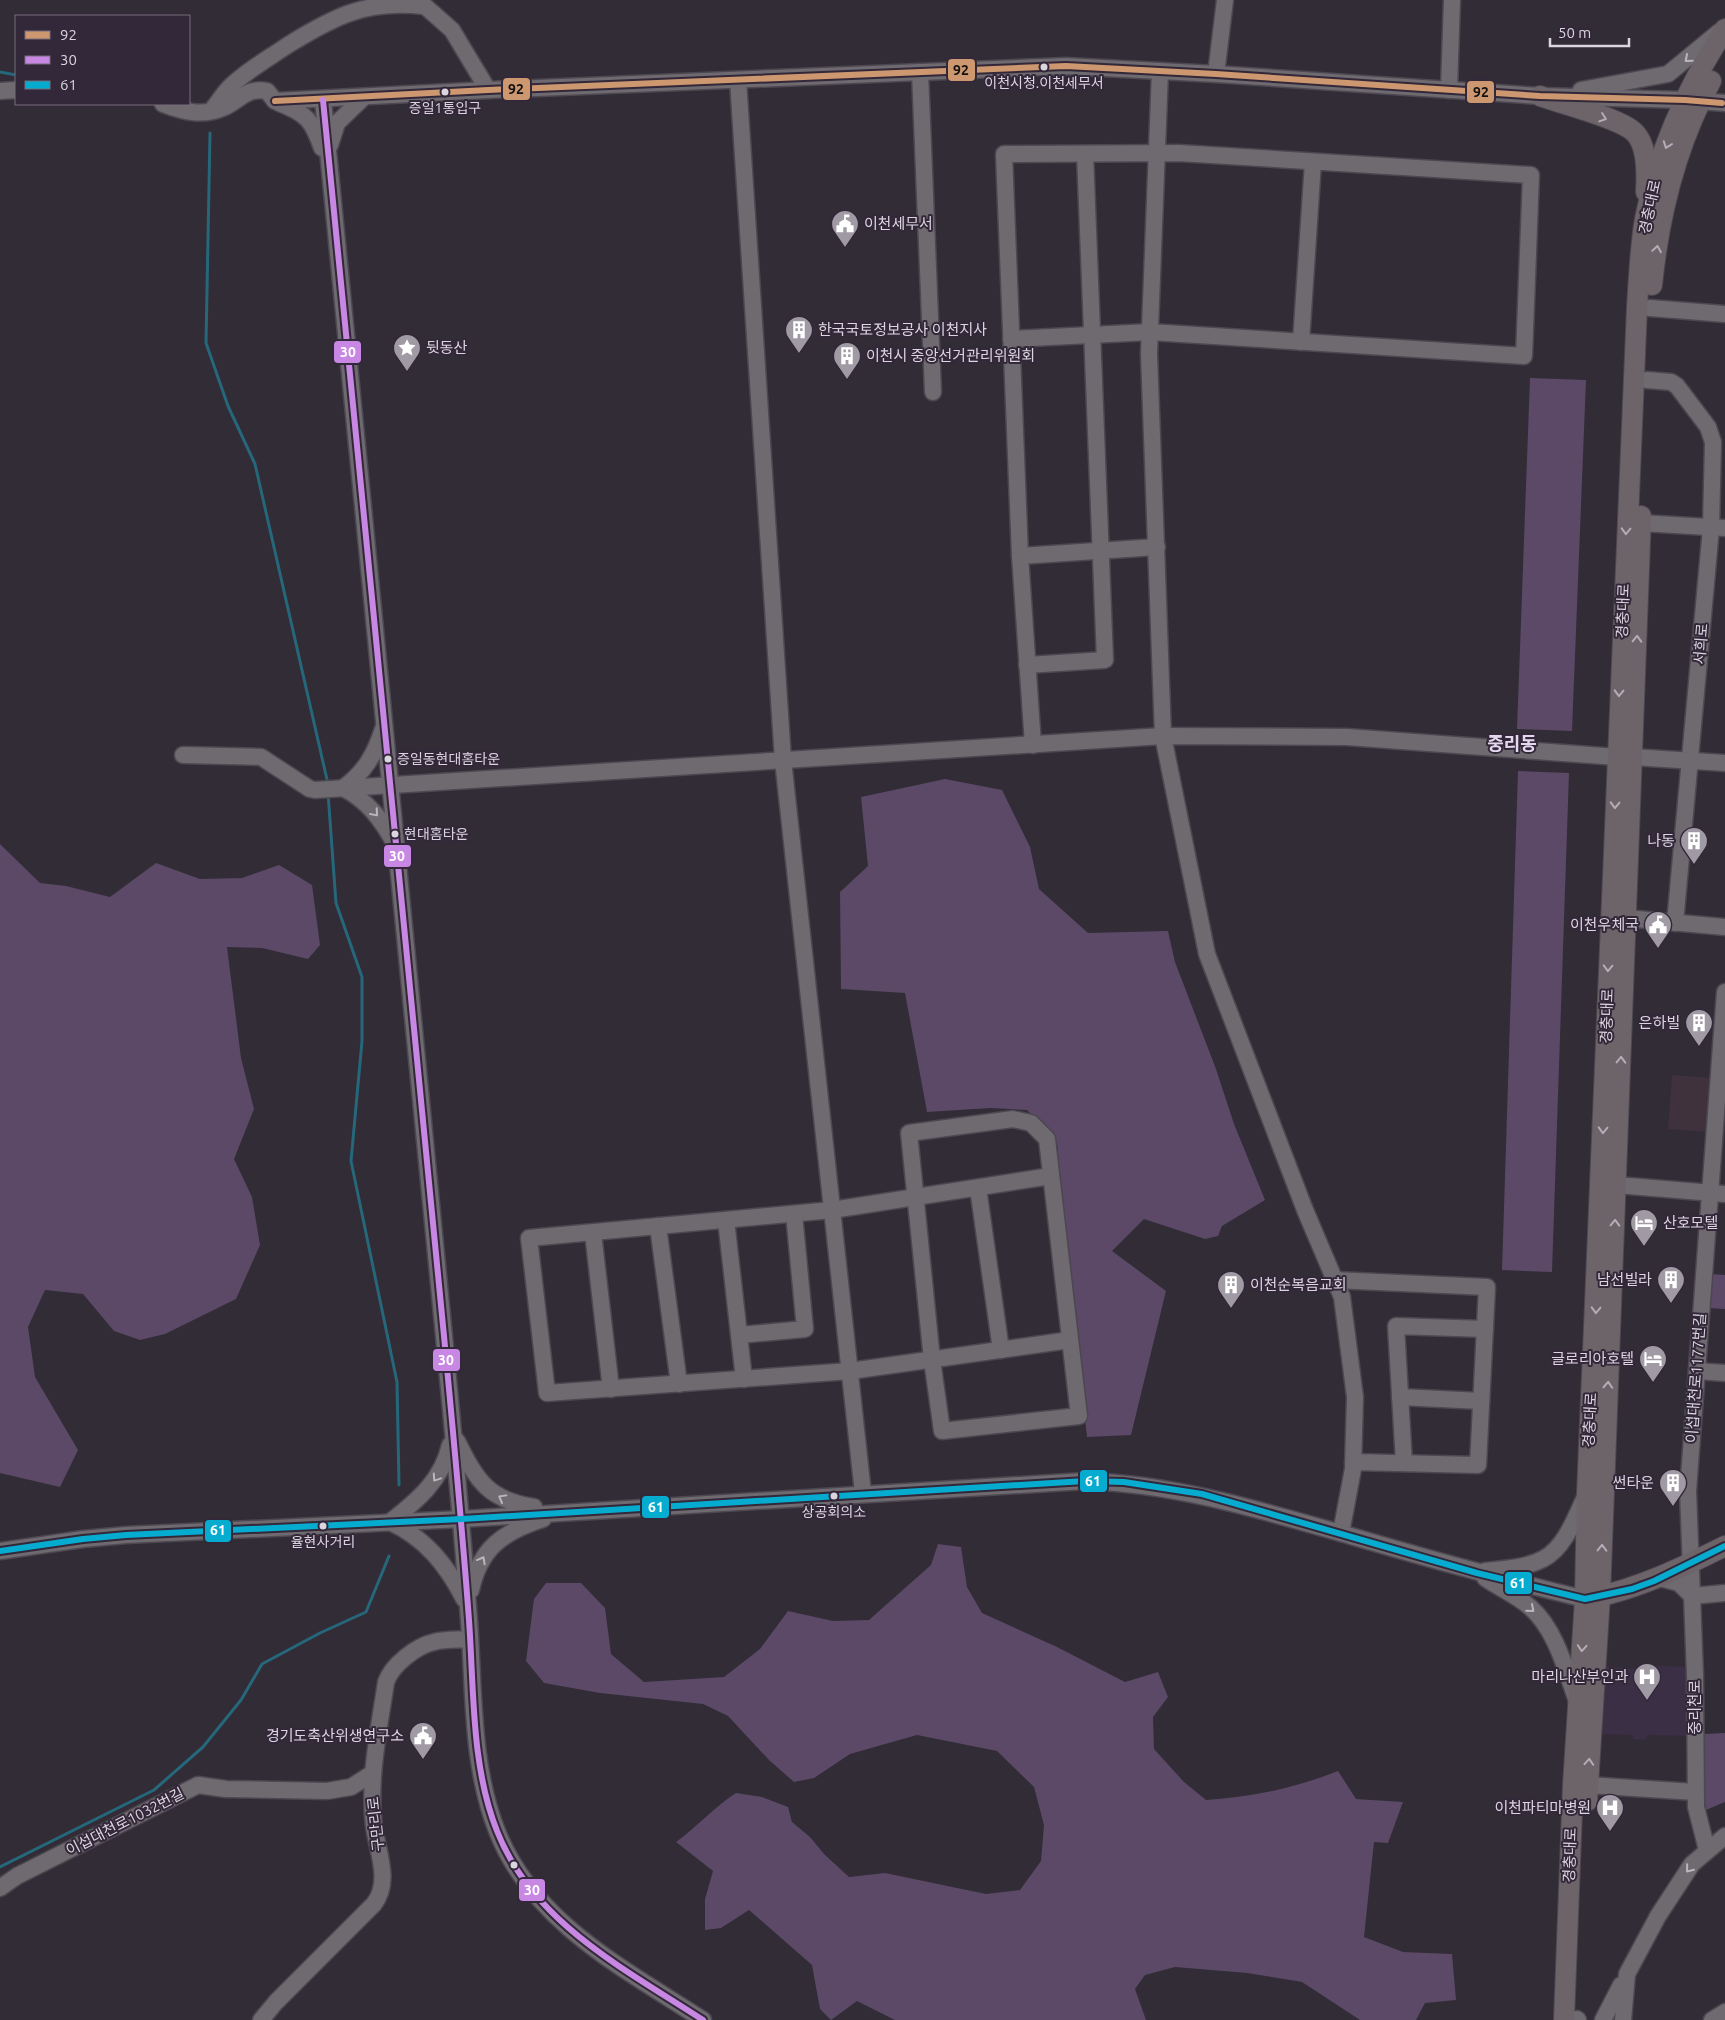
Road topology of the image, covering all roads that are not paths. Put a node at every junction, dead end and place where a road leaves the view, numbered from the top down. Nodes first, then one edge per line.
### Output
1 (1225, 0) edge
2 (1452, 0) edge
3 (420, 3) edge
4 (1725, 28) edge
5 (1725, 55) edge
6 (920, 72) junction
7 (1160, 72) junction
8 (1216, 74) junction
9 (738, 80) junction
10 (15, 90) edge
11 (488, 90) junction
12 (1449, 90) junction
13 (0, 91) edge
14 (364, 96) junction
15 (1540, 96) junction
16 (323, 100) junction
17 (1692, 100) junction
18 (275, 101) junction
19 (1725, 103) edge
20 (166, 105) edge
21 (211, 112) junction
22 (1085, 154) junction
23 (1157, 154) junction
24 (1313, 162) junction
25 (329, 164) junction
26 (1645, 220) junction
27 (1650, 308) junction
28 (1725, 314) edge
29 (1150, 332) junction
30 (1092, 334) junction
31 (1011, 339) junction
32 (1301, 342) junction
33 (1647, 380) junction
34 (933, 392) dead end
35 (1641, 523) junction
36 (1718, 528) edge
37 (1157, 547) junction
38 (1100, 551) junction
39 (1020, 556) junction
40 (1027, 665) junction
41 (386, 720) junction
42 (1163, 736) junction
43 (1033, 745) junction
44 (182, 755) dead end
45 (1625, 757) junction
46 (783, 760) junction
47 (1692, 760) junction
48 (1725, 763) edge
49 (392, 785) junction
50 (343, 788) junction
51 (398, 848) junction
52 (1626, 918) junction
53 (1675, 923) junction
54 (1725, 927) edge
55 (1725, 992) edge
56 (1051, 1176) junction
57 (1617, 1185) junction
58 (978, 1188) junction
59 (1717, 1194) edge
60 (915, 1197) junction
61 (832, 1210) junction
62 (794, 1214) junction
63 (726, 1220) junction
64 (658, 1226) junction
65 (593, 1232) junction
66 (1334, 1280) junction
67 (1485, 1329) junction
68 (739, 1335) junction
69 (1070, 1340) junction
70 (1001, 1350) junction
71 (932, 1360) junction
72 (850, 1371) junction
73 (1697, 1371) junction
74 (1725, 1373) edge
75 (744, 1379) junction
76 (679, 1384) junction
77 (611, 1389) junction
78 (1400, 1397) junction
79 (1481, 1401) junction
80 (453, 1433) junction
81 (1354, 1462) junction
82 (1404, 1463) junction
83 (863, 1493) junction
84 (1587, 1493) junction
85 (566, 1512) junction
86 (462, 1519) junction
87 (390, 1522) junction
88 (1341, 1533) junction
89 (1725, 1546) edge
90 (0, 1551) edge
91 (1690, 1563) junction
92 (1477, 1572) junction
93 (1660, 1578) junction
94 (1725, 1594) edge
95 (1692, 1596) junction
96 (1593, 1598) junction
97 (468, 1606) junction
98 (470, 1639) junction
99 (1578, 1705) junction
100 (373, 1773) junction
101 (1587, 1786) junction
102 (1695, 1792) junction
103 (1725, 1836) edge
104 (1707, 1850) junction
105 (0, 1888) edge
106 (1627, 1974) junction
107 (1725, 2012) edge
108 (261, 2020) edge
109 (703, 2020) edge
110 (1574, 2020) edge
111 (1603, 2020) edge
112 (1623, 2020) edge
113 (1712, 2020) edge

1 - 8 street
2 - 12 street
3 - 11 street
3 - 21 street
4 -> 15 street
4 - 17 main road, 경충대로
5 - 17 main road, 경충대로
6 - 7 street
6 - 9 street
6 - 34 street
7 - 8 street
7 - 23 street
8 - 12 street
9 - 11 street
9 - 46 street
10 - 13 street
11 - 14 street
12 - 15 street
14 - 16 street
14 - 25 street
15 - 17 street
15 -> 26 main road
16 - 18 street
16 - 25 street
17 - 19 street
17 -> 26 main road, 경충대로
27 -> 17 main road, 경충대로
18 - 21 street
18 - 25 street
20 - 21 street
22 - 23 street
22 - 30 street
22 - 31 street
23 - 24 street
23 - 29 street
24 - 32 street
24 - 32 street
25 - 41 street
26 -> 45 main road, 경충대로
27 - 28 street
27 - 33 main road, 경충대로
29 - 30 street
29 - 32 street
29 - 37 street
30 - 31 street
30 - 38 street
31 - 39 street
33 - 35 main road, 경충대로
33 - 36 street, 서희로
35 - 36 street
45 -> 35 main road, 경충대로
36 - 47 street, 서희로
37 - 38 street
37 - 42 street
38 - 39 street
38 - 40 street
39 - 40 street
40 - 43 street
41 - 49 street
41 - 50 street
42 - 43 street
42 - 45 street
42 - 66 street
43 - 46 street
44 - 50 street
45 - 47 street
45 - 52 main road, 경충대로
45 -> 84 main road, 경충대로
46 - 49 street
46 - 61 street
47 - 48 street
47 - 53 street, 서희로
49 - 50 street
49 - 51 street
50 -> 51 street
51 - 80 street
52 - 53 street
57 -> 52 main road, 경충대로
53 - 54 street
55 - 59 street, 이섭대천로1177번길
56 - 58 street
56 - 60 street
56 - 69 street
57 - 59 street
96 -> 57 main road, 경충대로
58 - 60 street
58 - 70 street
59 - 73 street, 이섭대천로1177번길
60 - 61 street
60 - 71 street
61 - 62 street
61 - 72 street
62 - 63 street
62 - 68 street
63 - 64 street
63 - 68 street
64 - 65 street
64 - 76 street
65 - 77 street
65 - 77 street
66 - 67 street
66 - 81 street
67 - 78 street
67 - 79 street
68 - 75 street
69 - 70 street
69 - 71 street
70 - 71 street
71 - 72 street
72 - 75 street
72 - 83 street
73 - 74 street
73 - 91 street, 이섭대천로1177번길
75 - 76 street
76 - 77 street
78 - 79 street
78 - 82 street
79 - 82 street
85 -> 80 street
80 - 86 street
80 -> 87 street
81 - 82 street
81 - 88 street
83 - 85 street
83 - 88 street
84 - 92 street
84 - 96 main road, 경충대로
85 - 86 street
97 -> 85 street
86 - 87 street
86 - 97 street
87 - 90 street
87 - 97 street
88 - 92 street
89 - 91 main road
91 - 93 main road
91 - 95 street, 중리천로
92 - 96 street
92 -> 99 street
93 - 95 street
93 - 96 main road
94 - 95 street
95 - 102 street, 중리천로
96 -> 99 main road, 경충대로
101 -> 96 main road, 경충대로
97 - 98 street
98 - 100 street, 구만리로
98 - 109 street
99 - 110 main road, 경충대로
100 - 105 street, 이섭대천로1032번길
100 - 108 street, 구만리로
101 - 102 street
101 - 110 main road, 경충대로
102 - 104 street, 중리천로
103 - 104 street
104 -> 106 street
106 - 111 street
106 - 112 street
107 - 113 street

